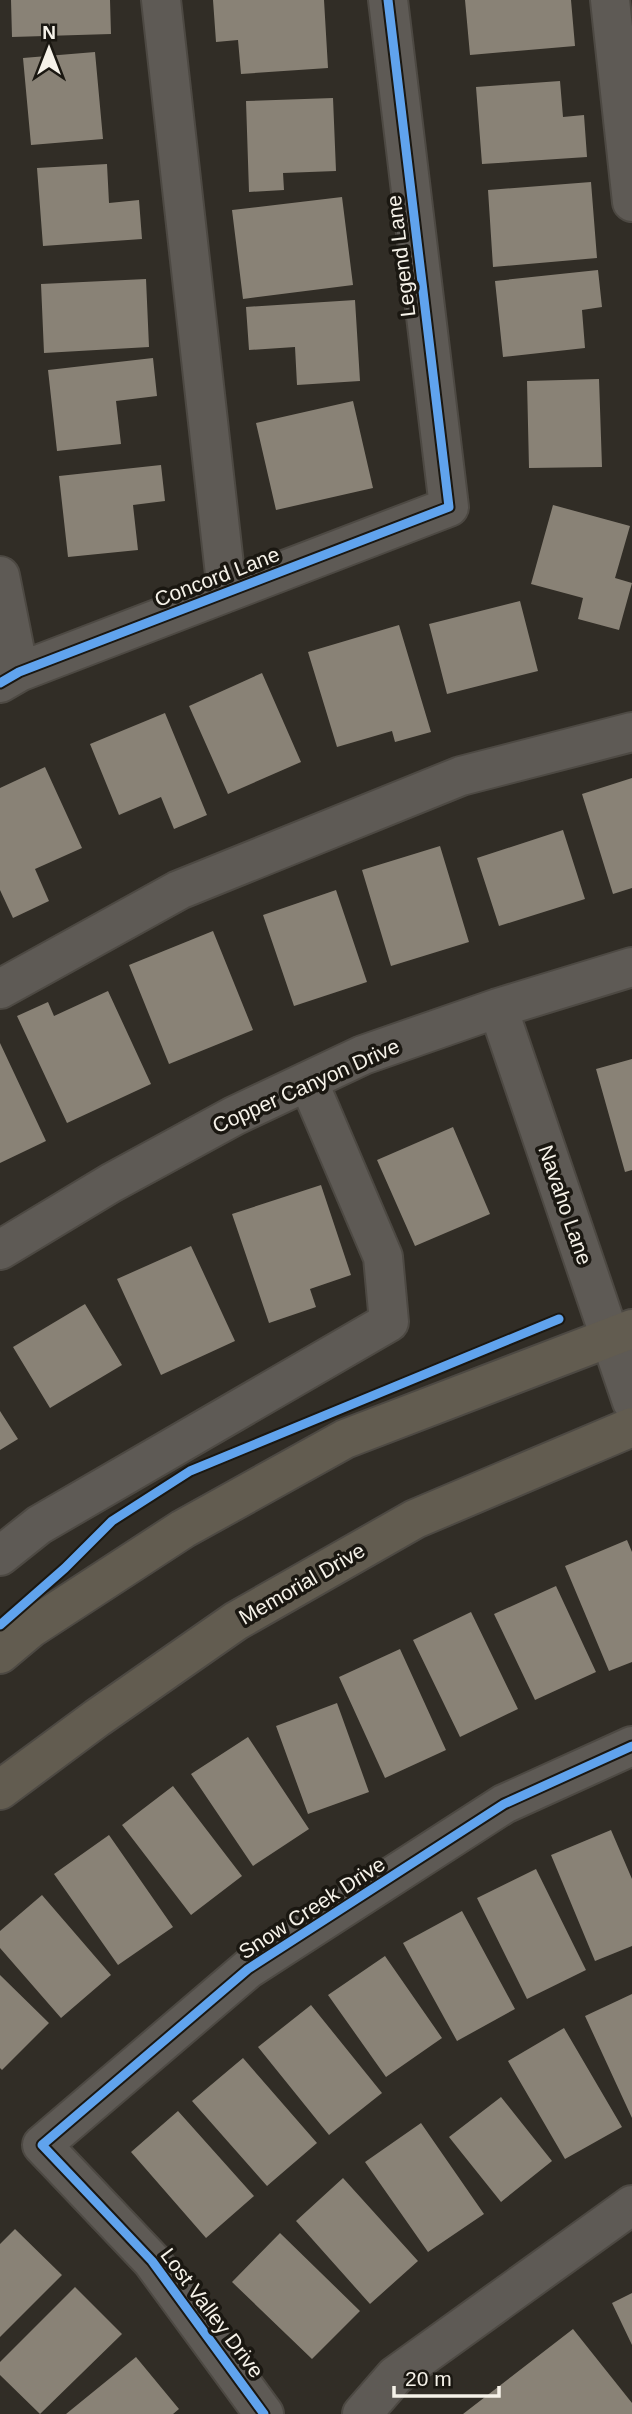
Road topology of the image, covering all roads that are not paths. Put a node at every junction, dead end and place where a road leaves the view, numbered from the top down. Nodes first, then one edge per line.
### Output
1 (161, 0) edge
2 (388, 0) edge
3 (610, 0) edge
4 (632, 202) edge
5 (449, 507) joint
6 (0, 576) edge
7 (228, 592) junction
8 (9, 677) edge
9 (632, 732) edge
10 (632, 967) edge
11 (0, 989) edge
12 (498, 1008) junction
13 (308, 1081) junction
14 (0, 1250) edge
15 (621, 1332) edge
16 (632, 1402) edge
17 (632, 1427) edge
18 (0, 1556) edge
19 (0, 1654) edge
20 (632, 1746) edge
21 (0, 1790) edge
22 (42, 2146) joint
23 (632, 2204) edge
24 (264, 2414) edge
25 (362, 2414) edge

1 - 7 street
2 - 5 street, Legend Lane
3 - 4 street
5 - 7 street, Concord Lane
6 - 8 street
7 - 8 street, Concord Lane
9 - 11 street
10 - 12 street, Copper Canyon Drive
12 - 13 street, Copper Canyon Drive
12 - 15 street, Navaho Lane
13 - 14 street, Copper Canyon Drive
13 - 18 street
15 - 16 street, Navaho Lane
15 - 19 main road
17 - 21 main road, Memorial Drive
20 - 22 street, Snow Creek Drive
22 - 24 street, Lost Valley Drive
23 - 25 street

